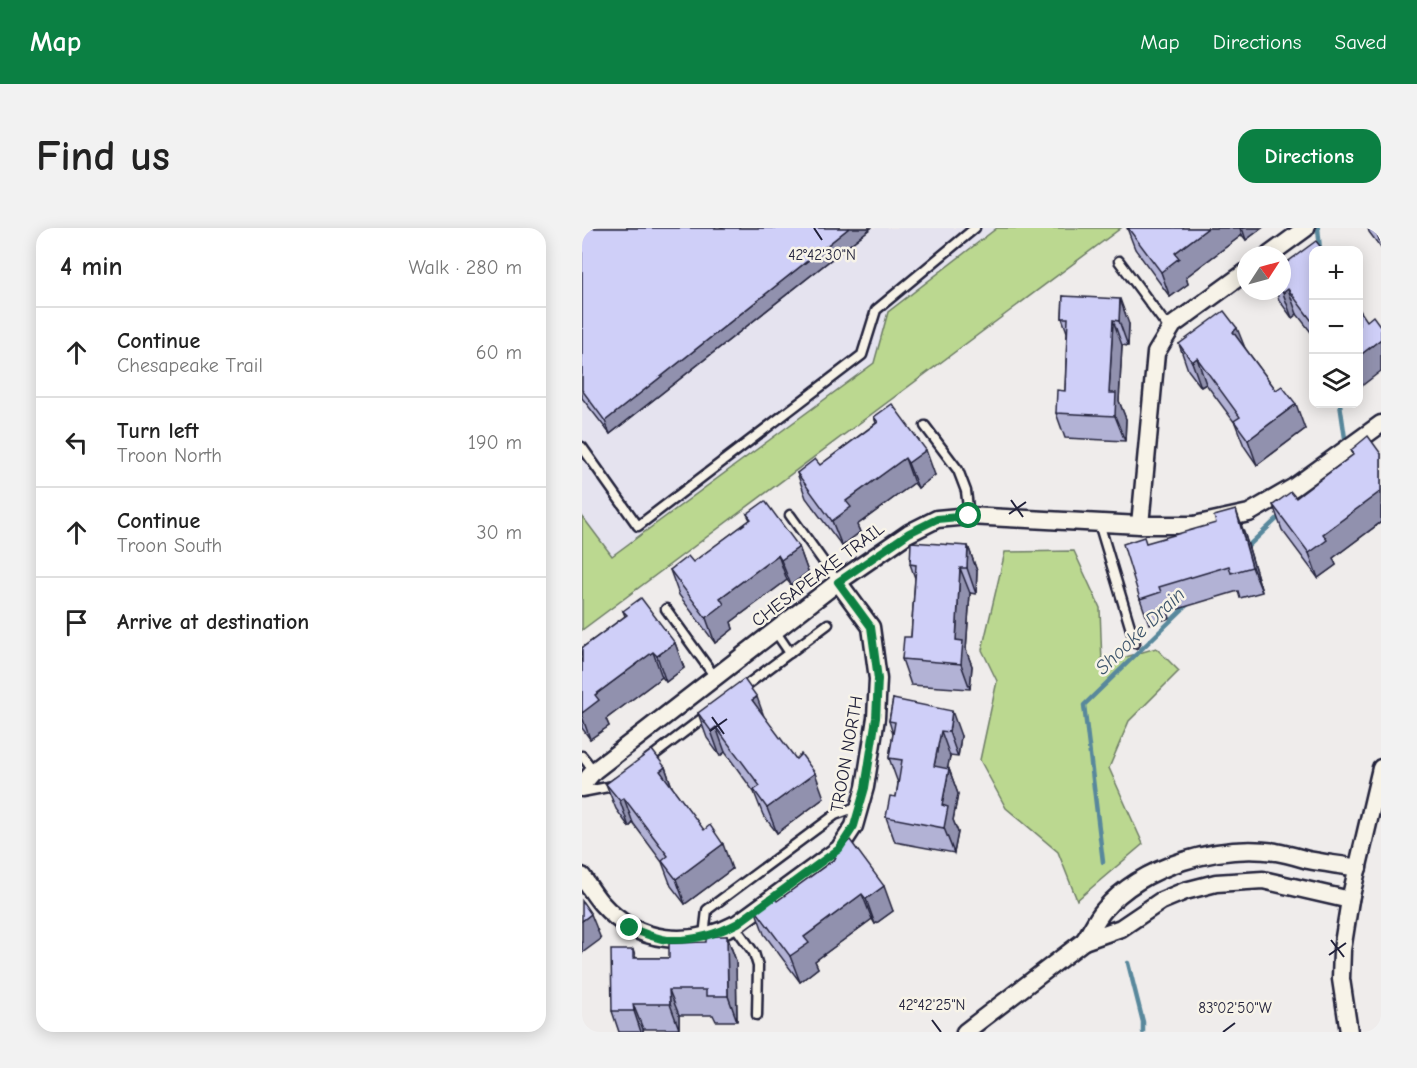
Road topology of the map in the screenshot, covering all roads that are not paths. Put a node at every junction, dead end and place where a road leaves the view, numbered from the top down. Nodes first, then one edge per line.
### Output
1 (975, 228) edge
2 (1306, 228) edge
3 (1281, 246) edge
4 (1119, 261) dead end
5 (1237, 279) edge
6 (1170, 330) junction
7 (925, 426) dead end
8 (1380, 427) edge
9 (582, 447) edge
10 (790, 515) dead end
11 (969, 516) junction
12 (1099, 522) junction
13 (1140, 525) junction
14 (838, 582) junction
15 (666, 609) dead end
16 (828, 624) dead end
17 (775, 631) junction
18 (1135, 643) dead end
19 (790, 652) junction
20 (715, 677) junction
21 (734, 695) edge
22 (716, 709) edge
23 (582, 756) edge
24 (641, 765) edge
25 (1381, 768) edge
26 (594, 771) junction
27 (622, 779) edge
28 (582, 785) edge
29 (582, 792) edge
30 (860, 806) junction
31 (1209, 855) junction
32 (1358, 868) junction
33 (582, 876) edge
34 (1216, 883) junction
35 (1350, 900) junction
36 (734, 925) junction
37 (704, 937) junction
38 (1084, 941) junction
39 (757, 1015) dead end
40 (965, 1032) edge
41 (1350, 1032) edge

1 - 9 lane
2 - 3 street
4 - 6 lane
5 - 6 street
6 - 13 street
7 - 11 lane
8 - 13 street, CHESAPEAKE TRAIL
10 - 14 lane
11 - 12 street, CHESAPEAKE TRAIL
11 - 14 street, CHESAPEAKE TRAIL
12 - 13 street, CHESAPEAKE TRAIL
12 - 18 lane
14 - 17 street, CHESAPEAKE TRAIL
14 - 30 street, TROON NORTH
15 - 20 lane
16 - 19 lane
17 - 19 lane
17 - 20 street, CHESAPEAKE TRAIL
19 - 21 lane
20 - 26 street, CHESAPEAKE TRAIL
22 - 24 lane
23 - 26 lane
25 - 32 street
26 - 28 street, CHESAPEAKE TRAIL
27 - 29 lane
30 - 36 street, TROON NORTH
30 - 37 lane
31 - 32 street
31 - 34 street
31 - 38 street
32 - 35 street
33 - 37 street, TROON NORTH
34 - 35 street
34 - 38 street
35 - 41 street
36 - 37 street, TROON NORTH
36 - 39 lane
38 - 40 street

